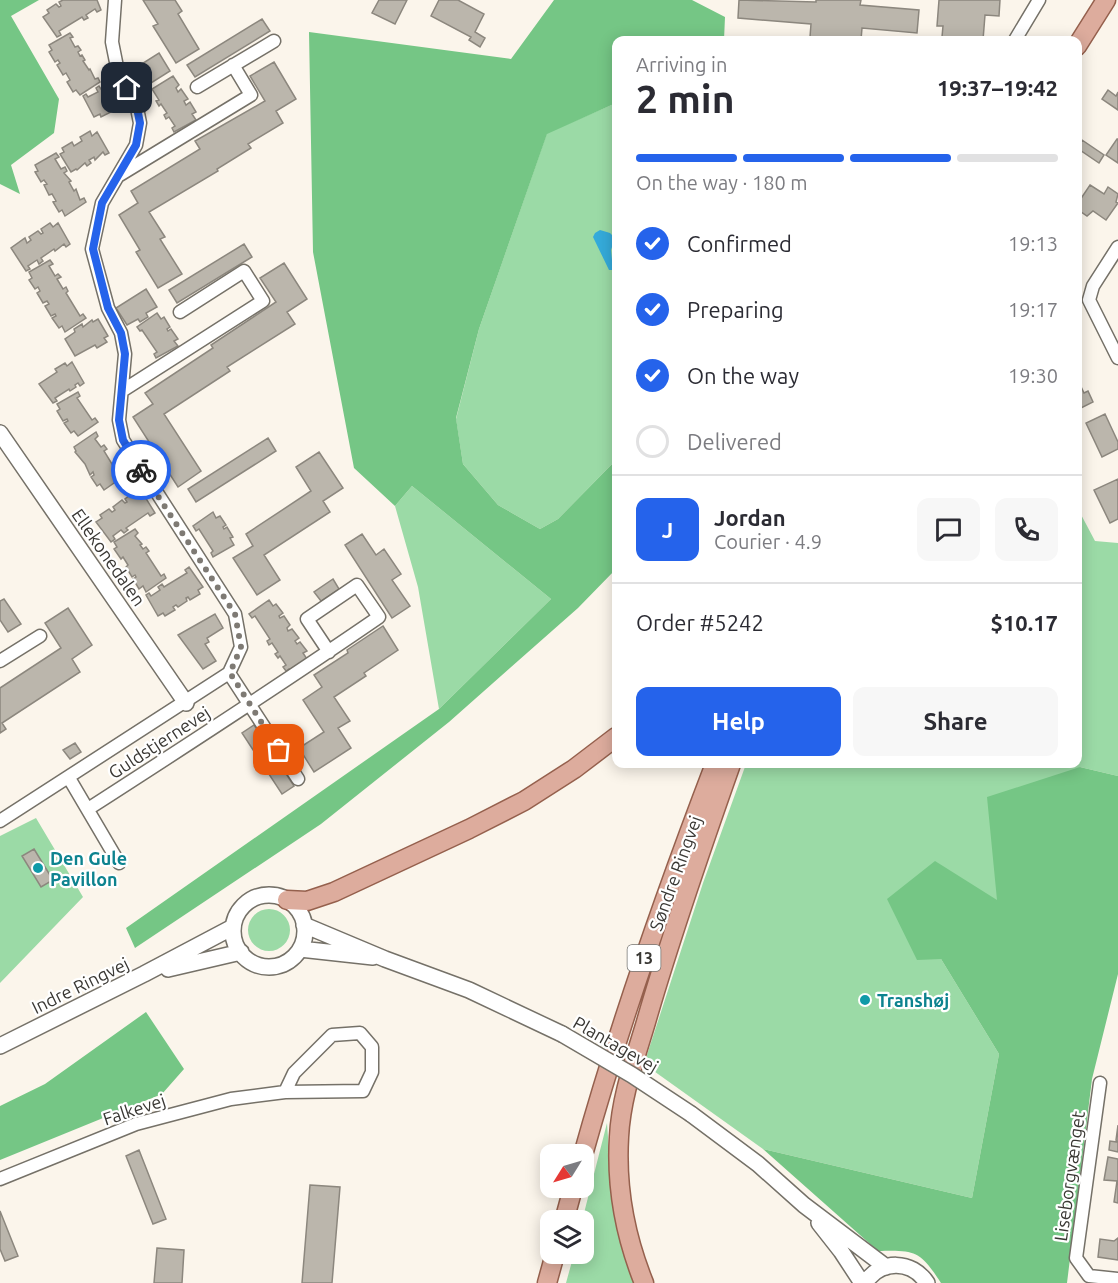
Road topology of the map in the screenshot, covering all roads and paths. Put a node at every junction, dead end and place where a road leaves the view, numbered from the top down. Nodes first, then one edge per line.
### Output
1 (115, 0) edge
2 (1039, 0) edge
3 (1106, 0) edge
4 (1017, 36) edge
5 (1082, 38) edge
6 (274, 41) dead end
7 (233, 65) junction
8 (196, 87) dead end
9 (116, 178) junction
10 (1118, 247) edge
11 (180, 312) dead end
12 (1118, 358) edge
13 (122, 391) junction
14 (0, 433) edge
15 (40, 636) dead end
16 (329, 652) junction
17 (0, 661) edge
18 (230, 673) junction
19 (186, 703) junction
20 (249, 705) junction
21 (612, 740) edge
22 (713, 768) edge
23 (731, 768) edge
24 (69, 778) junction
25 (298, 780) dead end
26 (88, 809) junction
27 (0, 821) edge
28 (119, 863) dead end
29 (287, 900) junction
30 (304, 925) junction
31 (233, 927) junction
32 (300, 949) junction
33 (241, 952) junction
34 (385, 959) junction
35 (144, 974) junction
36 (0, 1046) edge
37 (1100, 1083) dead end
38 (285, 1092) junction
39 (586, 1144) edge
40 (0, 1179) edge
41 (804, 1204) junction
42 (552, 1264) edge
43 (886, 1267) junction
44 (1118, 1279) edge
45 (547, 1283) edge
46 (644, 1283) edge
47 (864, 1283) edge
48 (927, 1283) edge

1 - 9 street
2 - 4 street
3 - 5 main road
6 - 7 street
7 - 8 street
7 - 9 street
9 - 13 street
10 - 12 street
11 - 13 street
13 - 18 street
14 - 19 street, Ellekonedalen
15 - 17 street
16 - 16 street, Guldstjernevej
16 - 20 street, Guldstjernevej
18 - 19 street, Guldstjernevej
18 - 20 street
19 - 24 street, Guldstjernevej
20 - 25 street
20 - 26 street, Guldstjernevej
21 - 29 main road
22 - 39 main road, Søndre Ringvej / 13
23 - 46 main road
24 - 26 street
24 - 27 street, Guldstjernevej
26 - 28 street
29 - 30 street
29 - 31 street
30 - 32 street
30 - 34 street, Plantagevej
31 - 33 street
31 - 35 street, Indre Ringvej
32 - 33 street
32 - 34 street, Plantagevej
33 - 35 street, Indre Ringvej
34 - 41 street, Plantagevej, bridge
35 - 36 street, Indre Ringvej
37 - 44 street, Liseborgvænget
38 - 38 street, Falkevej
38 - 40 street, Falkevej
41 - 43 street, Plantagevej
41 - 47 street, Plantagevej
42 - 45 main road
43 - 47 street
43 - 48 street

